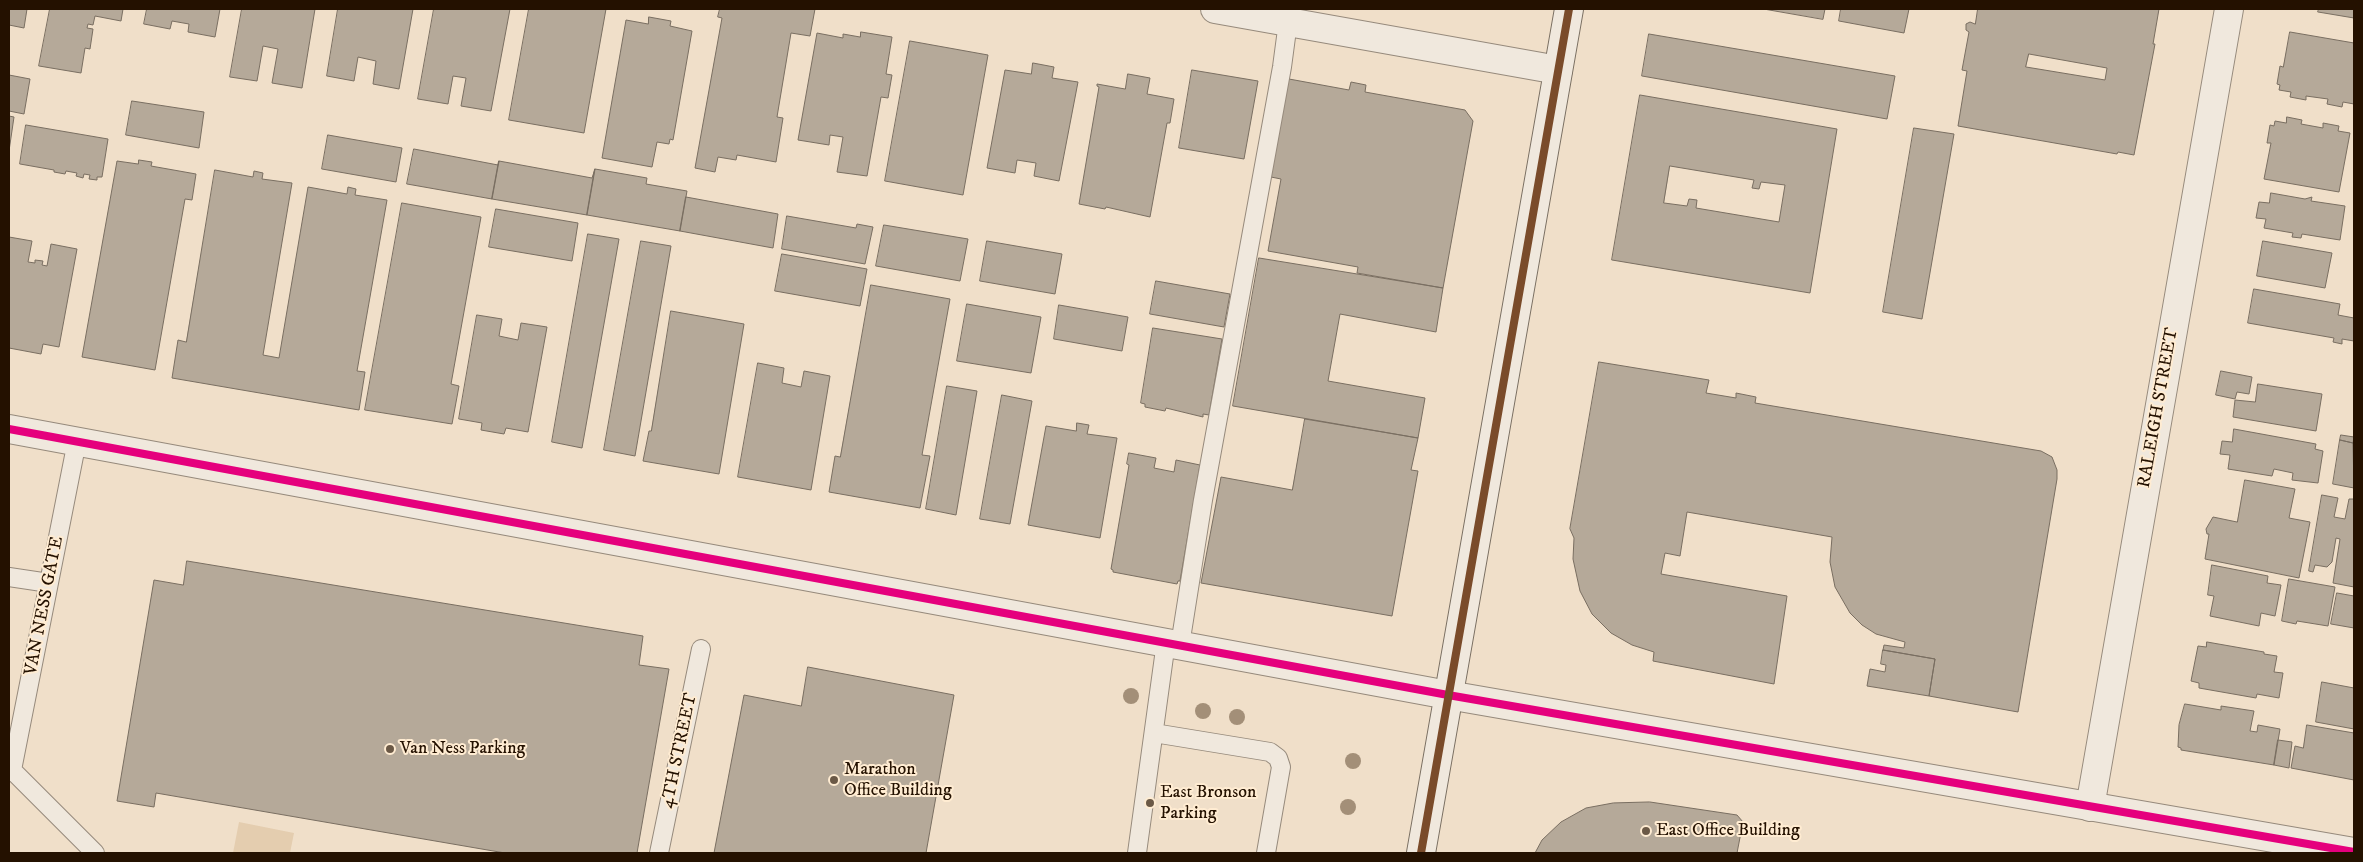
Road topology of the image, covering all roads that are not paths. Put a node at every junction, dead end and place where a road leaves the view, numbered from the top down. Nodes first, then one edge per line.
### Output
1 (1220, 9) edge
2 (1569, 9) edge
3 (2229, 9) edge
4 (1288, 22) junction
5 (1558, 70) junction
6 (9, 429) edge
7 (77, 441) junction
8 (9, 577) edge
9 (49, 583) junction
10 (1173, 643) junction
11 (701, 649) dead end
12 (1448, 695) junction
13 (1154, 733) junction
14 (10, 771) edge
15 (2090, 807) junction
16 (2354, 852) edge
17 (95, 853) edge
18 (659, 853) edge
19 (1137, 853) edge
20 (1266, 853) edge
21 (1421, 853) edge

1 - 4 street
2 - 5 street
3 - 15 street, RALEIGH STREET
4 - 5 street
4 - 10 lane
5 - 12 street
6 - 7 street
7 - 9 lane, VAN NESS GATE
7 - 10 street
8 - 9 lane
9 - 14 lane, VAN NESS GATE
10 - 12 street
10 - 13 lane
11 - 18 lane, 4TH STREET
12 - 15 street
12 - 21 street
13 - 19 lane
13 - 20 lane
14 - 17 lane
15 - 16 street

